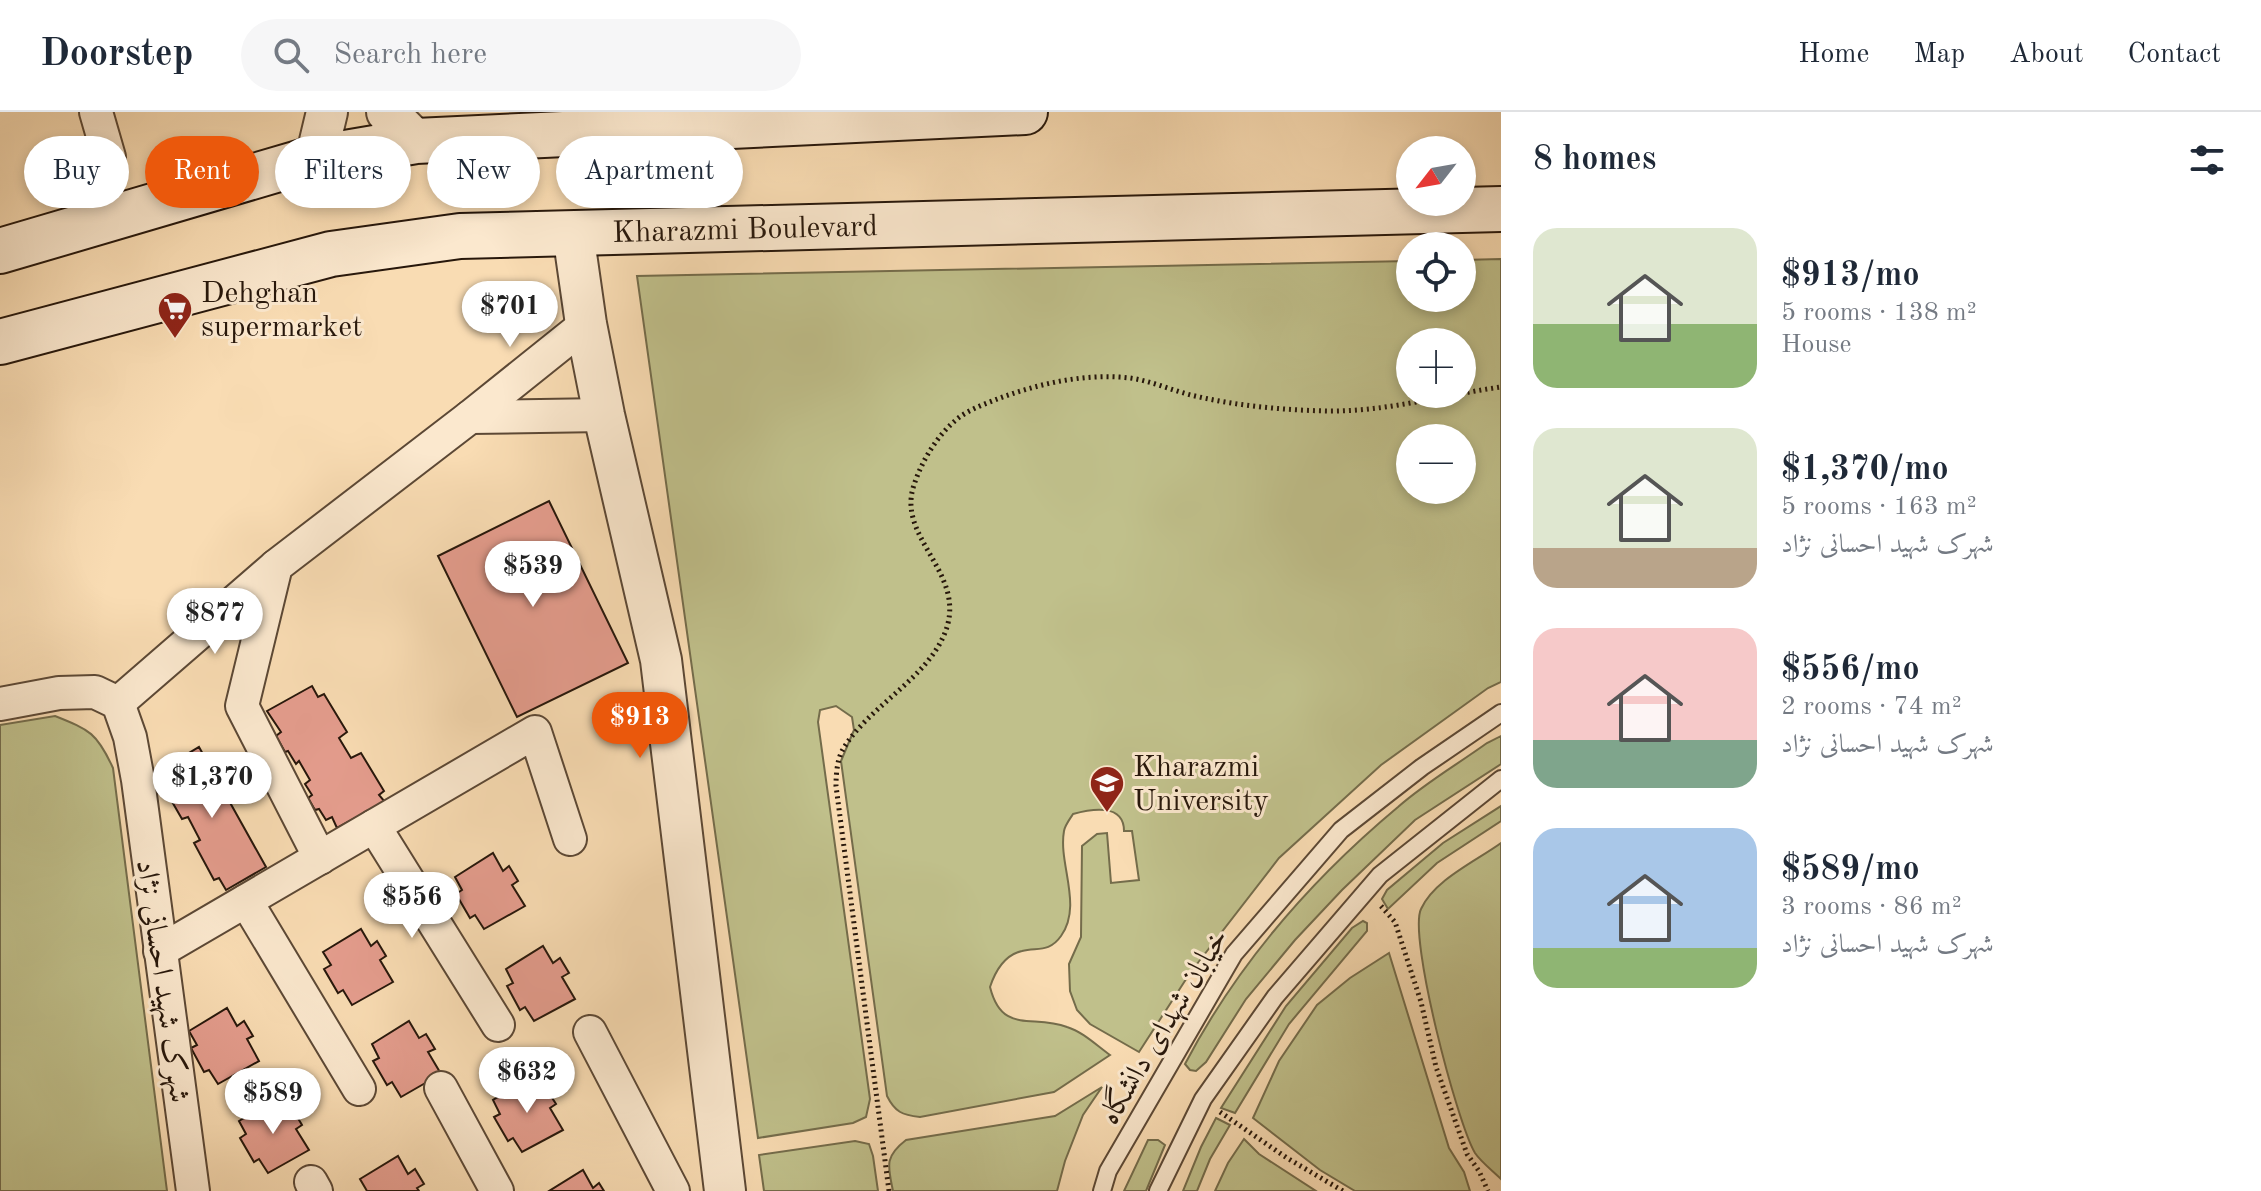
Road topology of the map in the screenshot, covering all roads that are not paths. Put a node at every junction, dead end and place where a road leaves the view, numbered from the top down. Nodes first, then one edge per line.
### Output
1 (96, 112) edge
2 (327, 112) edge
3 (1025, 112) edge
4 (401, 126) edge
5 (103, 136) edge
6 (321, 136) edge
7 (374, 136) edge
8 (275, 170) edge
9 (1501, 209) edge
10 (573, 233) junction
11 (0, 251) edge
12 (586, 324) junction
13 (0, 342) edge
14 (604, 415) junction
15 (470, 417) junction
16 (276, 566) junction
17 (118, 703) junction
18 (0, 704) edge
19 (1501, 713) edge
20 (1501, 779) edge
21 (374, 826) junction
22 (570, 839) dead end
23 (320, 858) junction
24 (246, 901) junction
25 (160, 951) junction
26 (498, 1025) dead end
27 (590, 1032) dead end
28 (441, 1088) dead end
29 (359, 1089) dead end
30 (193, 1191) edge
31 (497, 1191) edge
32 (673, 1191) edge
33 (725, 1191) edge
34 (1102, 1191) edge
35 (1158, 1191) edge

1 - 5 street
2 - 6 street
3 - 4 main road
4 - 7 main road
8 - 11 main road
9 - 10 main road, Kharazmi Boulevard
10 - 12 street
10 - 13 main road, Kharazmi Boulevard
12 - 14 street
12 - 15 street
14 - 15 street
14 - 33 street
15 - 16 street
16 - 17 street
16 - 23 street
17 - 18 street
17 - 25 street, شهرک شهید احسانی نژاد
19 - 34 lane, خیابان شهدای دانشگاه
20 - 35 lane
21 - 22 street
21 - 23 street
21 - 26 street
23 - 24 street
24 - 25 street
24 - 29 street
25 - 30 street, شهرک شهید احسانی نژاد
27 - 32 street
28 - 31 street

